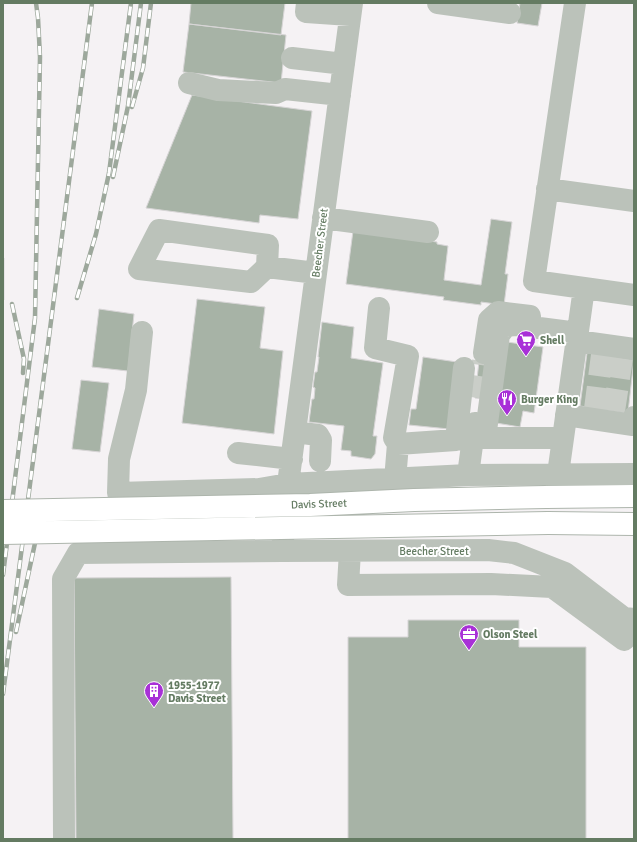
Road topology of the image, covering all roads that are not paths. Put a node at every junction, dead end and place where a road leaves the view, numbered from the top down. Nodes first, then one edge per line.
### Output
1 (307, 3) edge
2 (438, 3) edge
3 (574, 3) edge
4 (351, 9) edge
5 (510, 13) dead end
6 (292, 58) dead end
7 (344, 64) junction
8 (189, 83) dead end
9 (340, 95) junction
10 (547, 189) junction
11 (634, 201) edge
12 (323, 218) junction
13 (428, 232) dead end
14 (267, 267) junction
15 (316, 273) junction
16 (584, 288) junction
17 (634, 295) edge
18 (379, 308) dead end
19 (142, 332) dead end
20 (578, 332) junction
21 (617, 351) edge
22 (478, 398) tunnel mouth
23 (566, 415) junction
24 (610, 416) edge
25 (295, 432) junction
26 (479, 438) junction
27 (563, 438) junction
28 (398, 444) junction
29 (238, 453) dead end
30 (292, 459) junction
31 (320, 461) dead end
32 (558, 474) junction
33 (634, 474) edge
34 (468, 475) junction
35 (395, 480) junction
36 (288, 484) junction
37 (634, 496) edge
38 (3, 511) edge
39 (634, 524) edge
40 (3, 533) edge
41 (282, 550) junction
42 (350, 551) junction
43 (634, 619) edge
44 (634, 630) edge
45 (64, 839) edge

1 - 4 street
2 - 5 street
3 - 10 street
4 - 7 street, Beecher Street
6 - 7 street
7 - 9 street, Beecher Street
8 - 9 street
9 - 12 street, Beecher Street
10 - 11 street
10 - 16 street
12 - 13 street
12 - 15 street, Beecher Street
14 - 14 street
14 - 15 street
15 - 25 street, Beecher Street
16 - 17 street
16 - 20 street
18 - 28 street
19 - 36 street
20 - 21 street
20 - 23 street
20 - 26 street
20 - 28 street
22 - 26 street
23 - 24 street
23 - 27 street
25 - 30 street, Beecher Street
25 - 31 street
26 - 27 street
26 - 34 street
27 - 32 street
28 - 35 street
29 - 30 street
30 - 36 street, Beecher Street
32 - 33 street
32 - 34 street
34 - 35 street
35 - 36 street
36 - 41 street, Beecher Street
37 - 38 main road, Davis Street, bridge
39 - 40 main road, Davis Street, bridge
41 - 42 street, Beecher Street
41 - 45 street
42 - 43 street, Beecher Street
42 - 44 street

